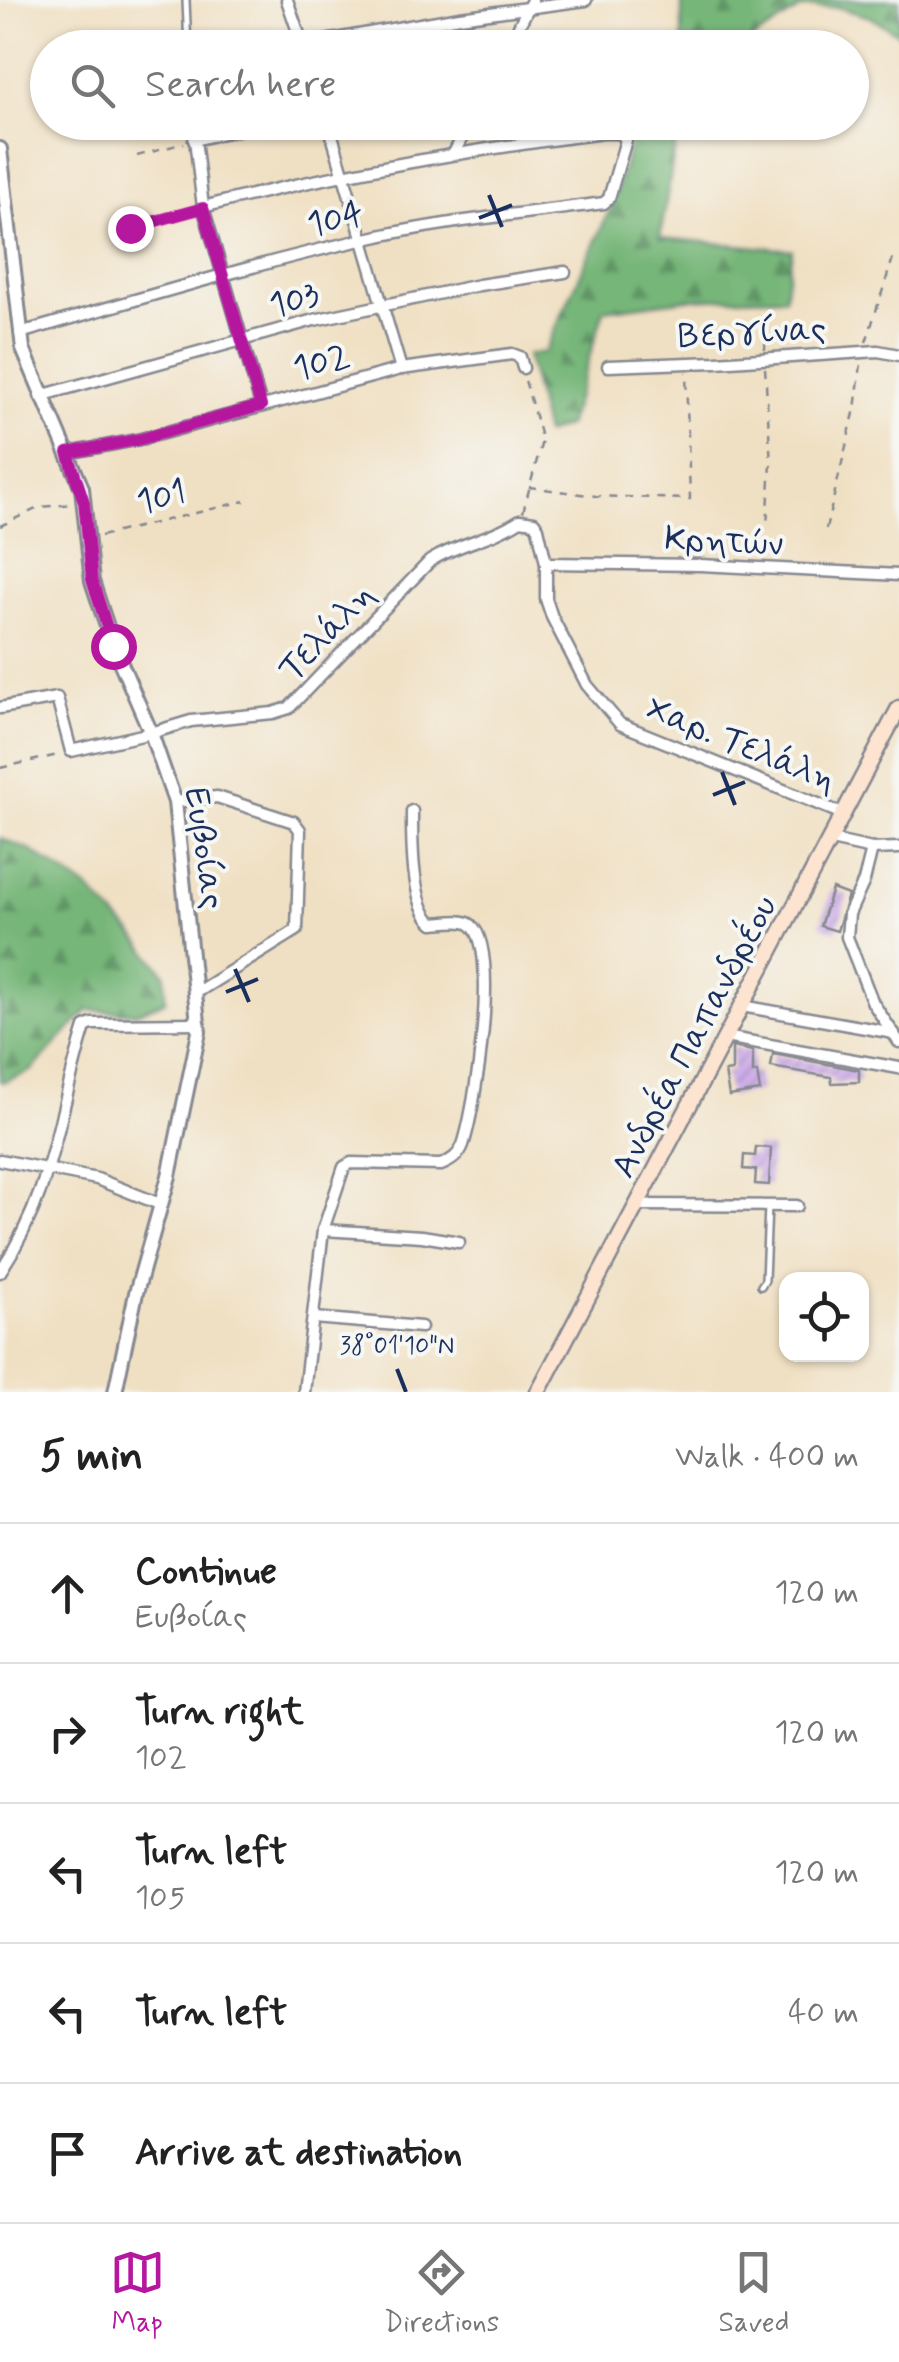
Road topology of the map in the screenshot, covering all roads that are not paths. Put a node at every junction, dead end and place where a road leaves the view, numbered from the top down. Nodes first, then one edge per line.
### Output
1 (186, 0) edge
2 (287, 0) edge
3 (586, 0) edge
4 (530, 4) edge
5 (187, 30) edge
6 (297, 30) edge
7 (385, 30) edge
8 (517, 30) edge
9 (194, 140) edge
10 (334, 140) edge
11 (460, 140) edge
12 (548, 140) edge
13 (626, 140) edge
14 (0, 149) edge
15 (454, 152) junction
16 (344, 173) junction
17 (203, 208) junction
18 (4, 219) edge
19 (363, 239) junction
20 (565, 272) dead end
21 (221, 274) junction
22 (383, 306) junction
23 (20, 332) junction
24 (243, 342) junction
25 (899, 355) edge
26 (608, 366) dead end
27 (523, 368) road end
28 (401, 369) junction
29 (40, 396) junction
30 (261, 406) junction
31 (68, 453) junction
32 (520, 520) joint
33 (546, 563) junction
34 (899, 575) edge
35 (0, 708) edge
36 (899, 708) edge
37 (151, 734) junction
38 (175, 802) junction
39 (412, 811) dead end
40 (842, 814) junction
41 (831, 840) junction
42 (899, 848) edge
43 (872, 849) junction
44 (194, 994) junction
45 (742, 1006) junction
46 (198, 1023) junction
47 (726, 1037) junction
48 (896, 1038) edge
49 (899, 1068) edge
50 (0, 1160) edge
51 (50, 1169) junction
52 (162, 1205) junction
53 (637, 1205) junction
54 (768, 1206) junction
55 (797, 1206) dead end
56 (323, 1230) junction
57 (459, 1242) dead end
58 (0, 1272) edge
59 (761, 1286) dead end
60 (314, 1318) junction
61 (421, 1327) dead end
62 (115, 1392) edge
63 (304, 1392) edge
64 (538, 1392) edge

1 - 5 lane
2 - 6 street
3 - 4 street
4 - 7 street
4 - 8 street
9 - 17 street
10 - 16 street
11 - 15 street
12 - 15 street, 104
13 - 19 street, 104
14 - 18 street, Ευβοίας
15 - 16 street
16 - 17 street
16 - 19 street
17 - 21 street
18 - 23 street, Ευβοίας
19 - 21 street, 104
19 - 22 street
20 - 22 street, 103
21 - 23 street, 104
21 - 24 street
22 - 24 street, 103
22 - 28 street
23 - 29 street, Ευβοίας
24 - 29 street, 103
24 - 30 street
25 - 26 street, Βεργίνας
27 - 28 street, 102
28 - 30 street, 102
29 - 31 street, Ευβοίας
30 - 31 street, 102
31 - 37 street, Ευβοίας
32 - 33 street, Χαρ. Τελάλη
32 - 37 street, Τελάλη
33 - 34 street, Κρητών
33 - 40 street, Χαρ. Τελάλη
35 - 37 street, Τελάλη
36 - 40 main road, Ανδρέα Παπανδρέου
37 - 38 street, Ευβοίας
38 - 44 street, Ευβοίας
38 - 44 street
39 - 56 street
40 - 41 main road, Ανδρέα Παπανδρέου
41 - 43 street
41 - 45 main road, Ανδρέα Παπανδρέου
42 - 43 street
43 - 48 street
44 - 46 street, Ευβοίας
45 - 47 main road, Ανδρέα Παπανδρέου
45 - 48 street
46 - 51 street
46 - 52 street, Ευβοίας
47 - 49 street
47 - 53 main road, Ανδρέα Παπανδρέου
50 - 51 street
51 - 52 street
51 - 58 street
52 - 62 street, Ευβοίας
53 - 54 street
53 - 64 main road, Ανδρέα Παπανδρέου
54 - 55 street
54 - 59 lane
56 - 57 street
56 - 60 street
60 - 61 street
60 - 63 street

